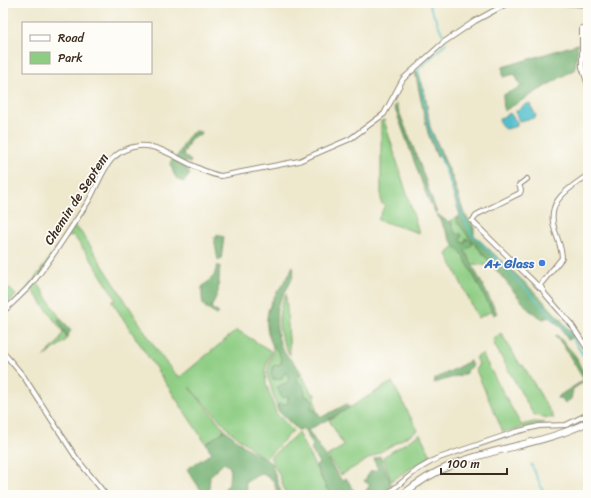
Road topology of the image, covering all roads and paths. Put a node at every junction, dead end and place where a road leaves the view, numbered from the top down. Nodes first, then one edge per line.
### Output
1 (508, 3) edge
2 (564, 3) edge
3 (588, 5) edge
4 (582, 28) dead end
5 (582, 38) junction
6 (588, 38) edge
7 (588, 85) edge
8 (588, 175) edge
9 (527, 179) dead end
10 (541, 289) junction
11 (3, 312) edge
12 (588, 350) edge
13 (3, 352) edge
14 (588, 414) edge
15 (588, 422) edge
16 (106, 495) edge
17 (386, 495) edge
18 (402, 495) edge

1 - 11 street, Chemin de Septem
2 - 3 street
4 - 5 street
5 - 6 street
5 - 7 street
8 - 10 street
9 - 10 street
10 - 12 street
13 - 16 street
14 - 17 street
15 - 18 main road

